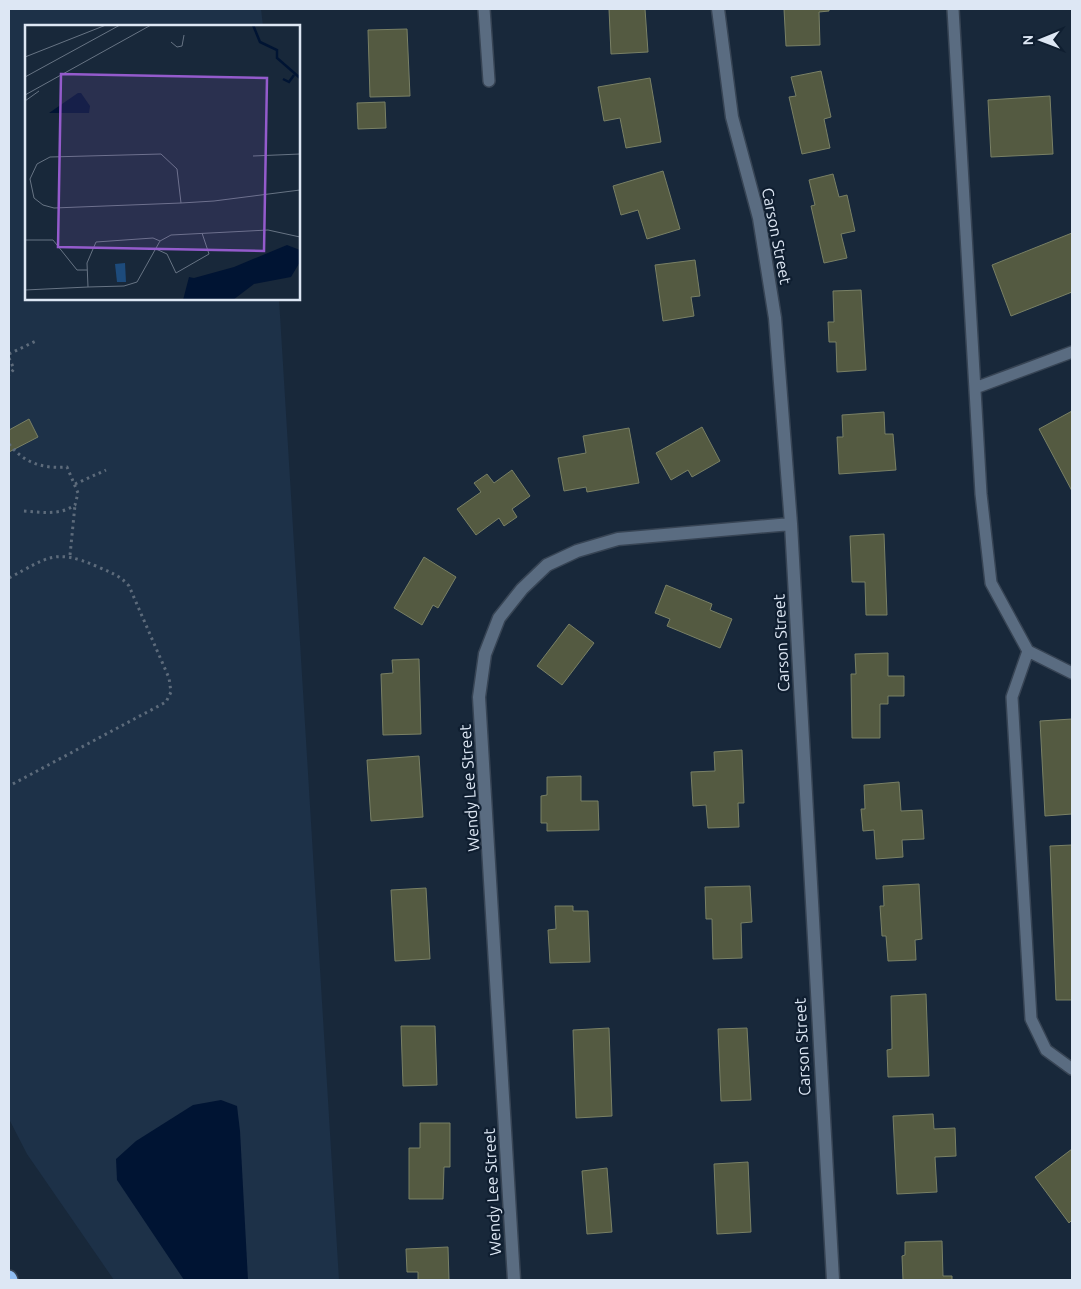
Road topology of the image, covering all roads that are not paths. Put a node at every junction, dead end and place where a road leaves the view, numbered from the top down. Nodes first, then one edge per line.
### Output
1 (484, 9) edge
2 (718, 9) edge
3 (953, 9) edge
4 (489, 81) dead end
5 (1072, 352) edge
6 (975, 388) junction
7 (791, 524) junction
8 (1028, 651) junction
9 (1072, 673) edge
10 (1072, 1069) edge
11 (514, 1280) edge
12 (833, 1280) edge

1 - 4 lane
2 - 7 street, Carson Street
3 - 6 lane
5 - 6 lane
6 - 8 lane
7 - 11 street, Wendy Lee Street
7 - 12 street, Carson Street
8 - 9 lane
8 - 10 lane

